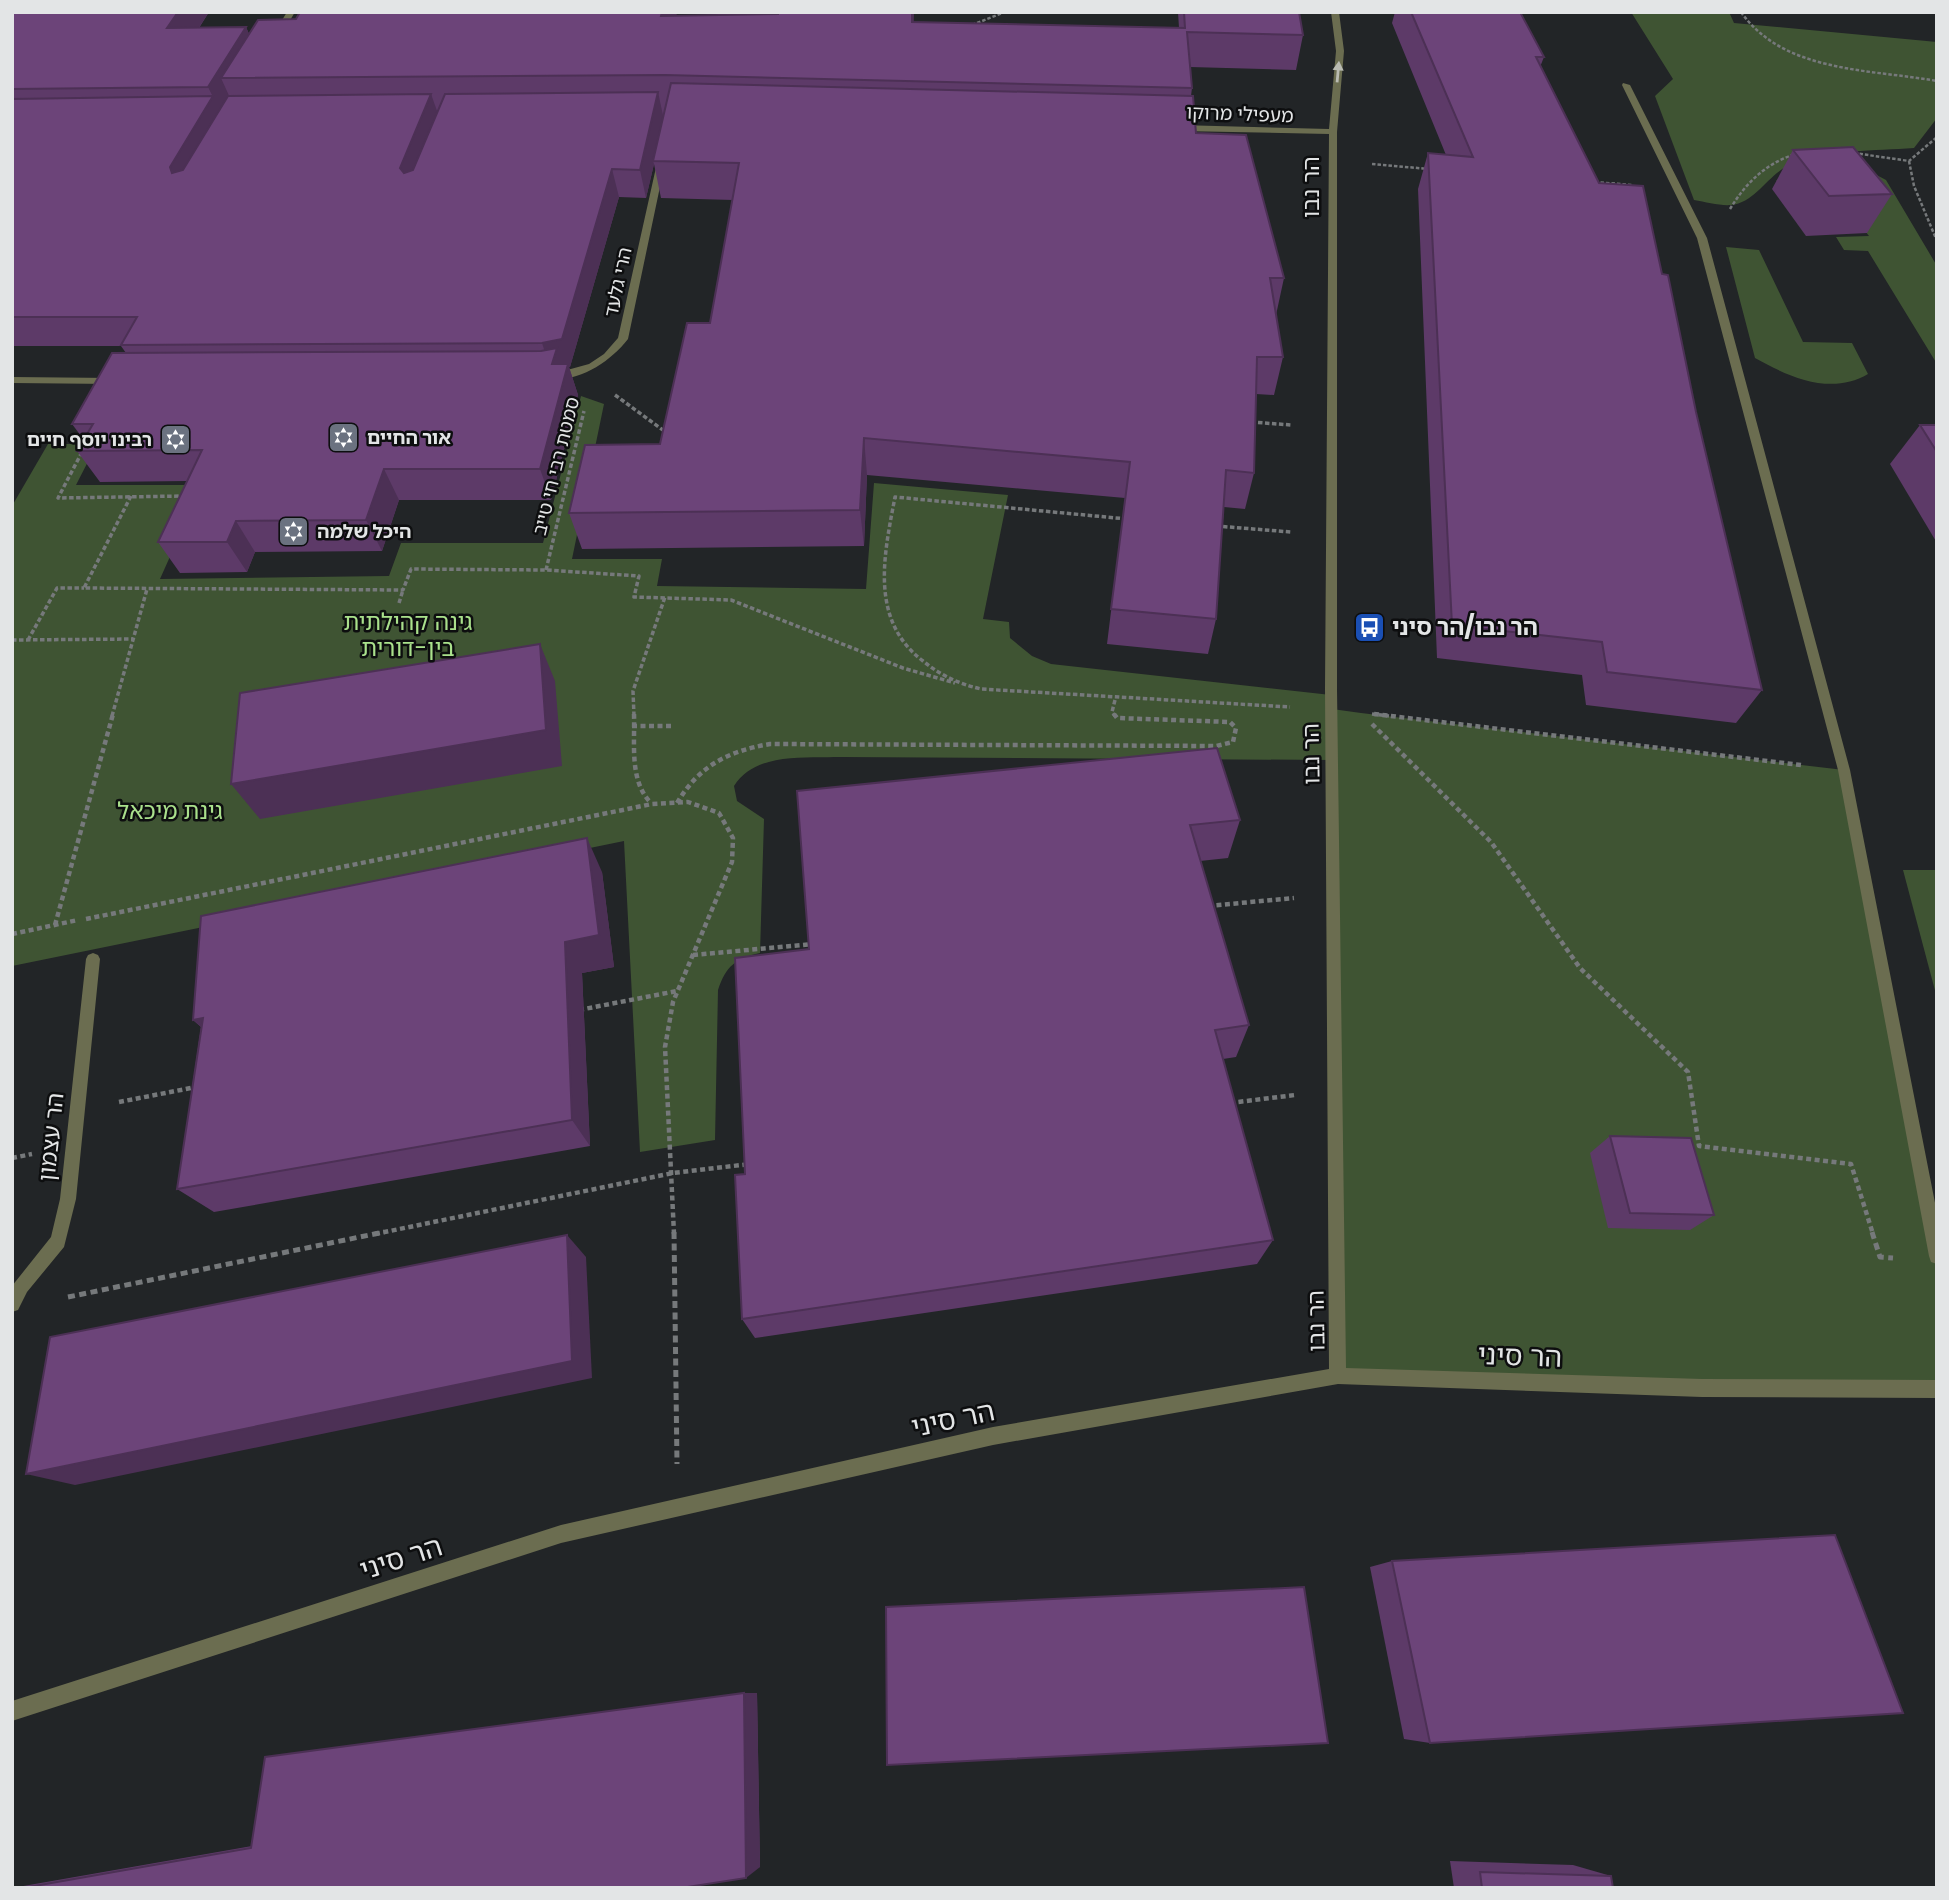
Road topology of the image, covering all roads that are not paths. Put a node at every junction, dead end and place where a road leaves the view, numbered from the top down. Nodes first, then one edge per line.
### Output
1 (291, 12) edge
2 (1335, 12) edge
3 (273, 42) edge
4 (1626, 85) dead end
5 (1167, 127) edge
6 (1333, 132) junction
7 (663, 154) edge
8 (538, 377) edge
9 (12, 380) edge
10 (122, 381) edge
11 (93, 959) dead end
12 (1937, 1256) edge
13 (12, 1304) edge
14 (1338, 1376) junction
15 (1937, 1389) edge
16 (12, 1711) edge

1 - 3 street
6 -> 2 street, הר נבו
4 - 12 street
5 - 6 street, מעפילי מרוקו
6 - 14 street, הר נבו
7 - 8 street, הרי גלעד
9 - 10 street
11 - 13 street, הר עצמון
14 - 15 street, הר סיני
14 - 16 street, הר סיני

